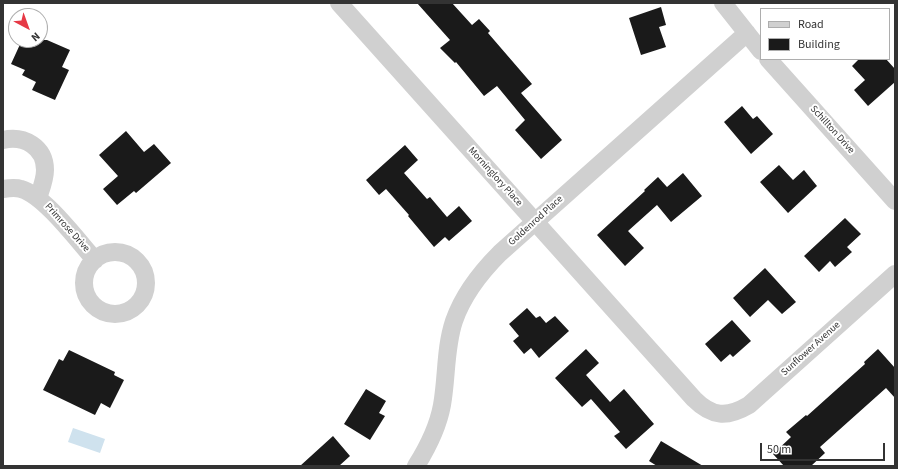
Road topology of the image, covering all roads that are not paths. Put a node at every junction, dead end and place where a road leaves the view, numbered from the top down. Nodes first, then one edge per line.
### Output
1 (339, 3) edge
2 (722, 3) edge
3 (747, 33) junction
4 (760, 50) edge
5 (769, 60) edge
6 (3, 140) edge
7 (3, 189) edge
8 (38, 198) junction
9 (895, 201) edge
10 (535, 222) junction
11 (94, 260) dead end
12 (895, 274) edge
13 (722, 414) joint
14 (416, 466) edge

1 - 10 street, Morninglory Place
2 - 3 street
3 - 4 street
3 - 10 street, Goldenrod Place
5 - 9 street, Schillton Drive
6 - 8 street, Primrose Drive
7 - 8 street, Primrose Drive
8 - 11 street, Primrose Drive
10 - 13 street, Morninglory Place
10 - 14 street, Goldenrod Place
12 - 13 street, Sunflower Avenue

